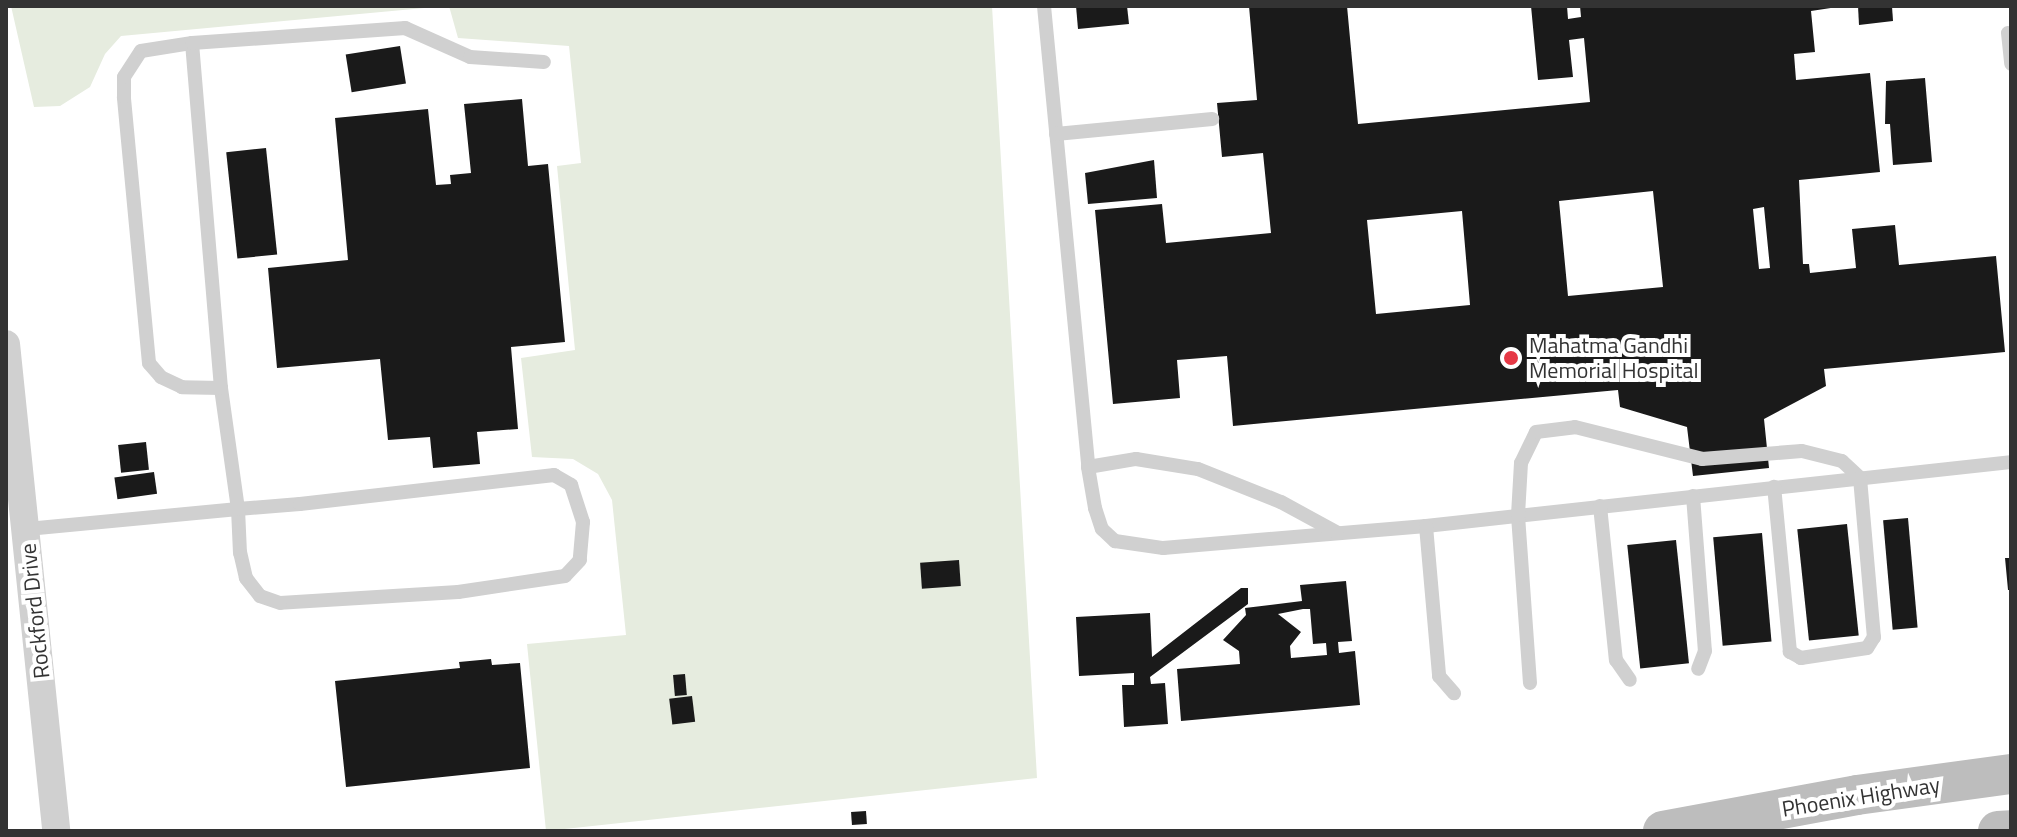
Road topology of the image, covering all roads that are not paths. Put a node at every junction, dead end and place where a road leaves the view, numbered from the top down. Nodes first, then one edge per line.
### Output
1 (1044, 6) edge
2 (2008, 33) dead end
3 (192, 43) junction
4 (544, 62) dead end
5 (2011, 64) edge
6 (1212, 119) dead end
7 (1056, 134) junction
8 (6, 344) edge
9 (221, 388) junction
10 (2011, 462) edge
11 (1088, 467) junction
12 (1860, 478) junction
13 (1774, 487) junction
14 (1693, 496) junction
15 (1600, 506) junction
16 (238, 509) junction
17 (1518, 515) junction
18 (1426, 526) junction
19 (16, 530) edge
20 (1337, 533) junction
21 (1698, 669) dead end
22 (1630, 680) dead end
23 (1530, 683) dead end
24 (1454, 693) dead end
25 (2011, 774) edge
26 (2011, 830) edge
27 (56, 831) edge
28 (1663, 831) edge
29 (1998, 831) edge

1 - 7 lane
2 - 5 lane
3 - 4 lane
3 - 9 lane
3 - 9 lane
6 - 7 lane
7 - 11 lane
8 - 19 street, Rockford Drive
9 - 16 lane
10 - 12 lane
11 - 20 lane
11 - 20 lane
12 - 13 lane
12 - 13 lane
12 - 17 lane
13 - 14 lane
14 - 15 lane
14 - 21 lane
15 - 17 lane
15 - 22 lane
16 - 16 lane
16 - 19 lane
17 - 18 lane
17 - 23 lane
18 - 20 lane
18 - 24 lane
19 - 27 street, Rockford Drive
25 - 28 main road, Phoenix Highway
26 - 29 main road

